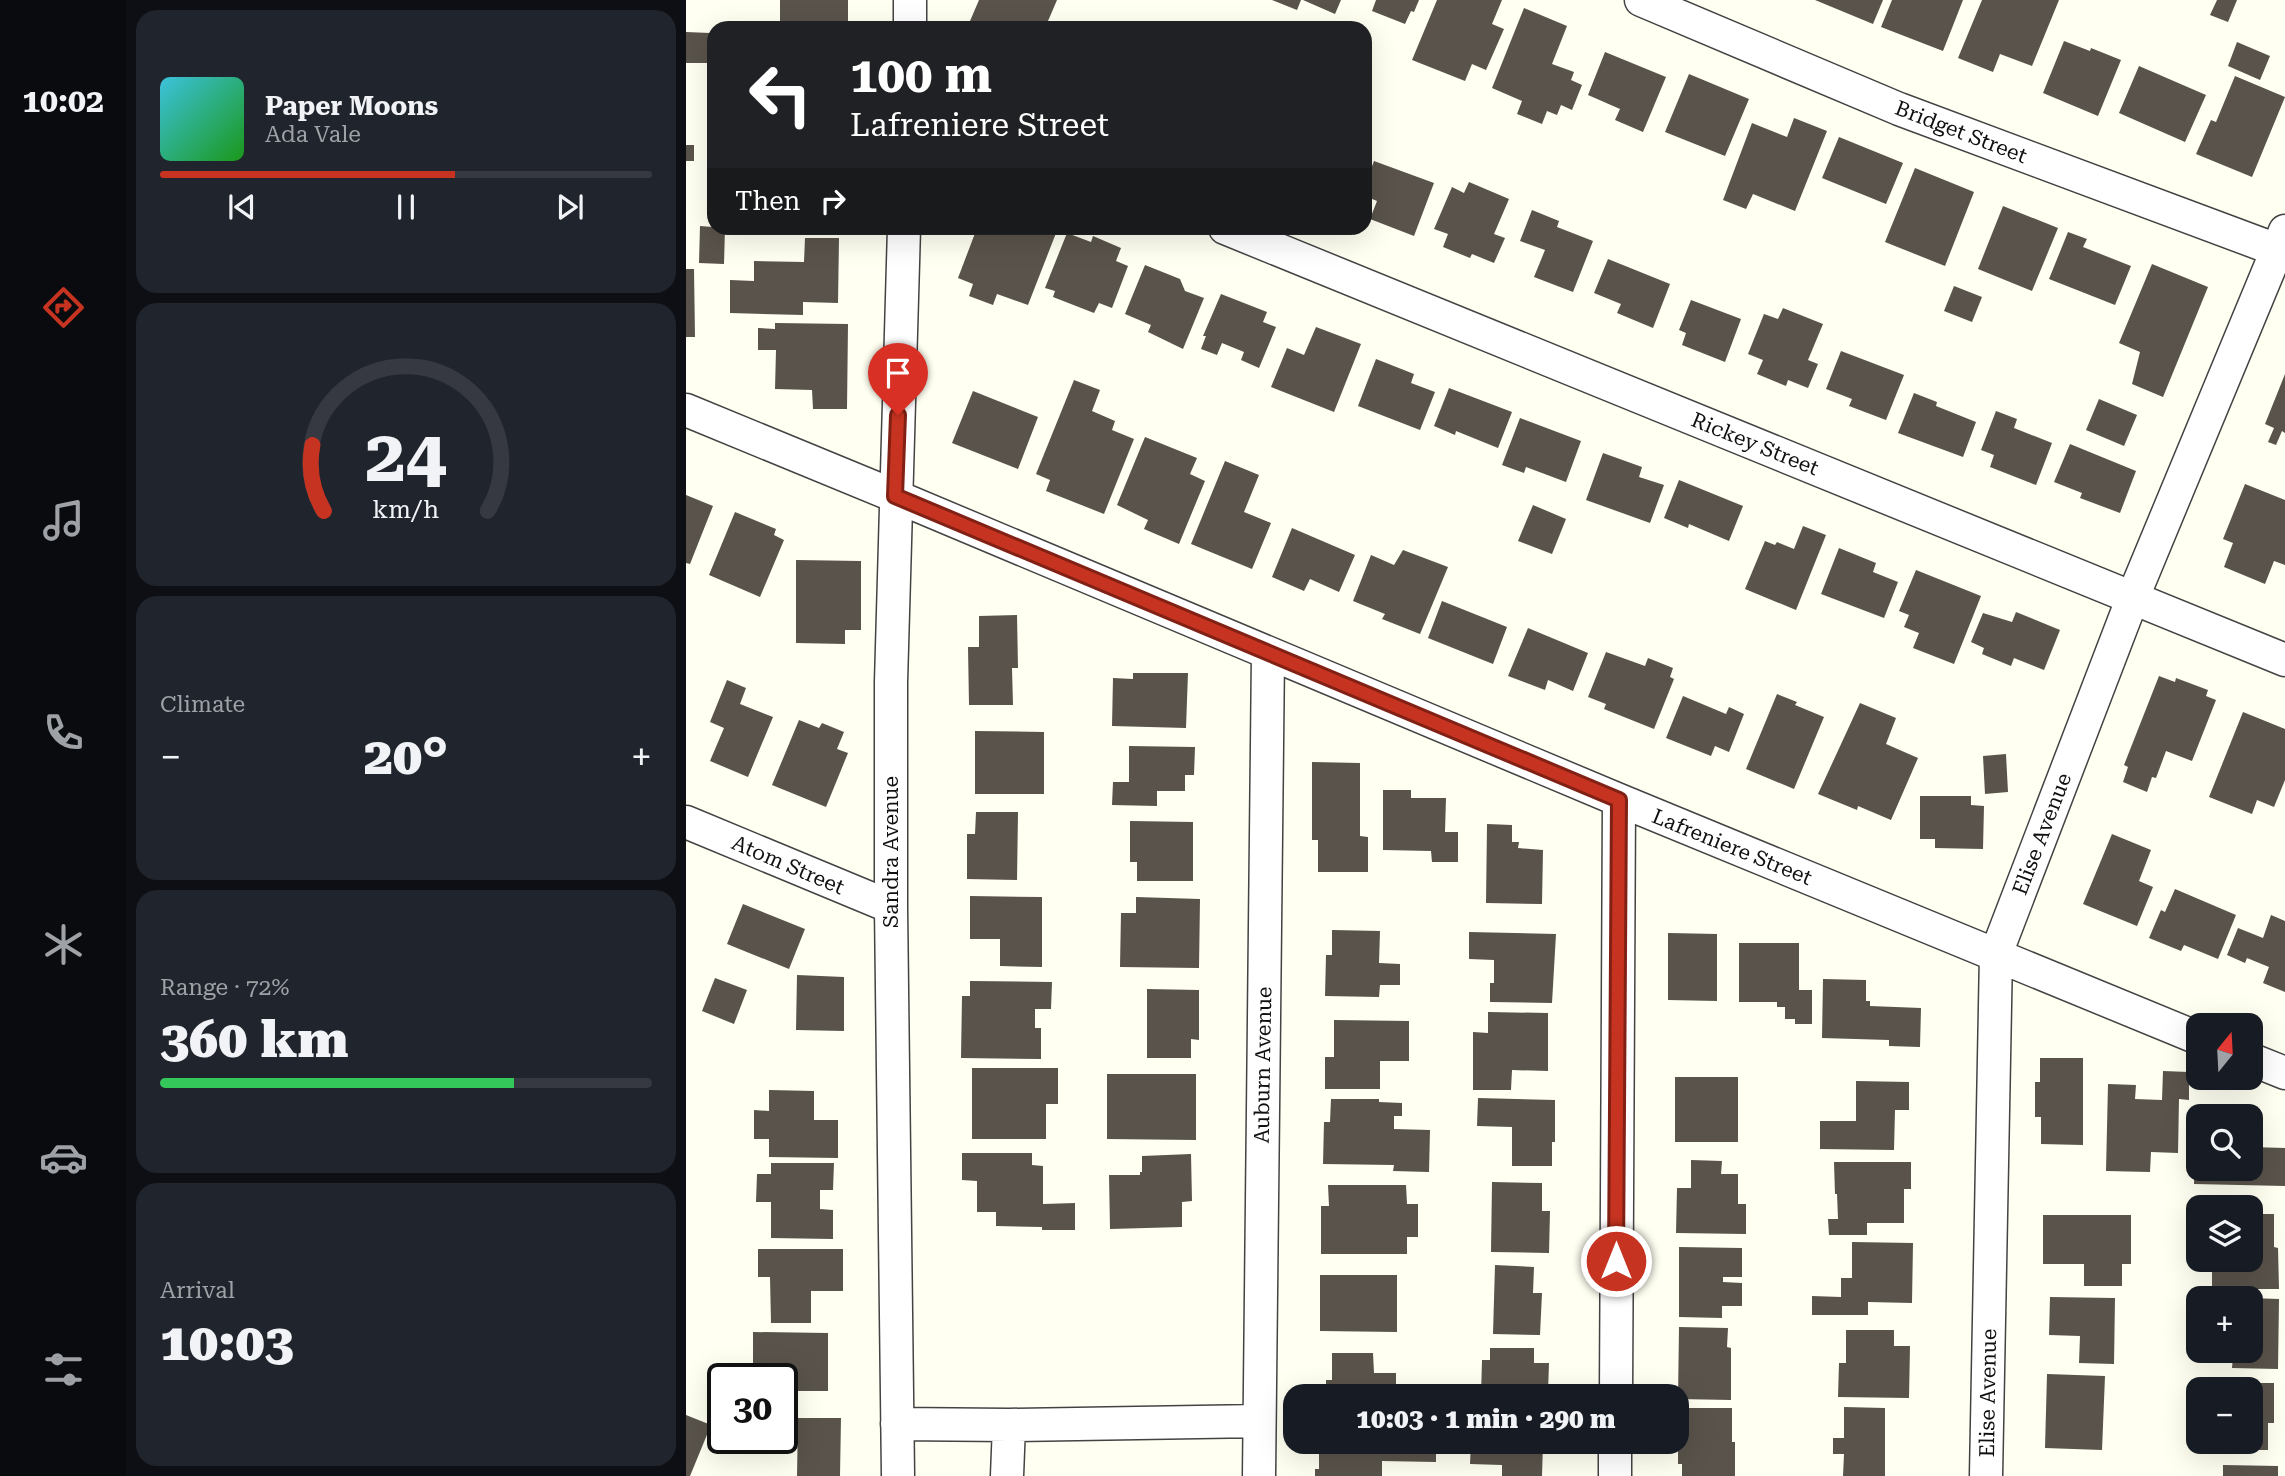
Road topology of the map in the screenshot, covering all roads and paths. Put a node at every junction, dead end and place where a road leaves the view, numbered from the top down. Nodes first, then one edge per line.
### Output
1 (910, 0) edge
2 (1641, 0) edge
3 (910, 21) edge
4 (904, 235) edge
5 (1242, 235) edge
6 (2282, 245) edge
7 (686, 410) edge
8 (895, 496) junction
9 (2133, 597) junction
10 (1268, 653) junction
11 (2285, 660) edge
12 (1619, 800) junction
13 (686, 822) edge
14 (891, 908) junction
15 (1996, 954) junction
16 (2186, 1033) edge
17 (2263, 1064) edge
18 (2285, 1073) edge
19 (1616, 1384) edge
20 (1259, 1421) junction
21 (897, 1424) junction
22 (1009, 1425) junction
23 (1615, 1454) edge
24 (898, 1476) edge
25 (1007, 1476) edge
26 (1259, 1476) edge
27 (1615, 1476) edge
28 (1986, 1476) edge

1 - 3 street
2 - 6 street, Bridget Street
4 - 8 street, Sandra Avenue
5 - 9 street, Rickey Street
6 - 9 street, Elise Avenue
7 - 8 street, Lafreniere Street
8 - 10 street, Lafreniere Street
8 - 14 street, Sandra Avenue
9 - 11 street, Rickey Street
9 - 15 street, Elise Avenue
10 - 12 street, Lafreniere Street
10 - 20 street, Auburn Avenue
12 - 15 street, Lafreniere Street
12 - 19 street
13 - 14 street, Atom Street
14 - 21 street, Sandra Avenue
15 - 16 street, Lafreniere Street
15 - 28 street, Elise Avenue
17 - 18 street
20 - 22 street
20 - 26 street, Auburn Avenue
21 - 22 street
21 - 24 street, Sandra Avenue
22 - 25 street
23 - 27 street

